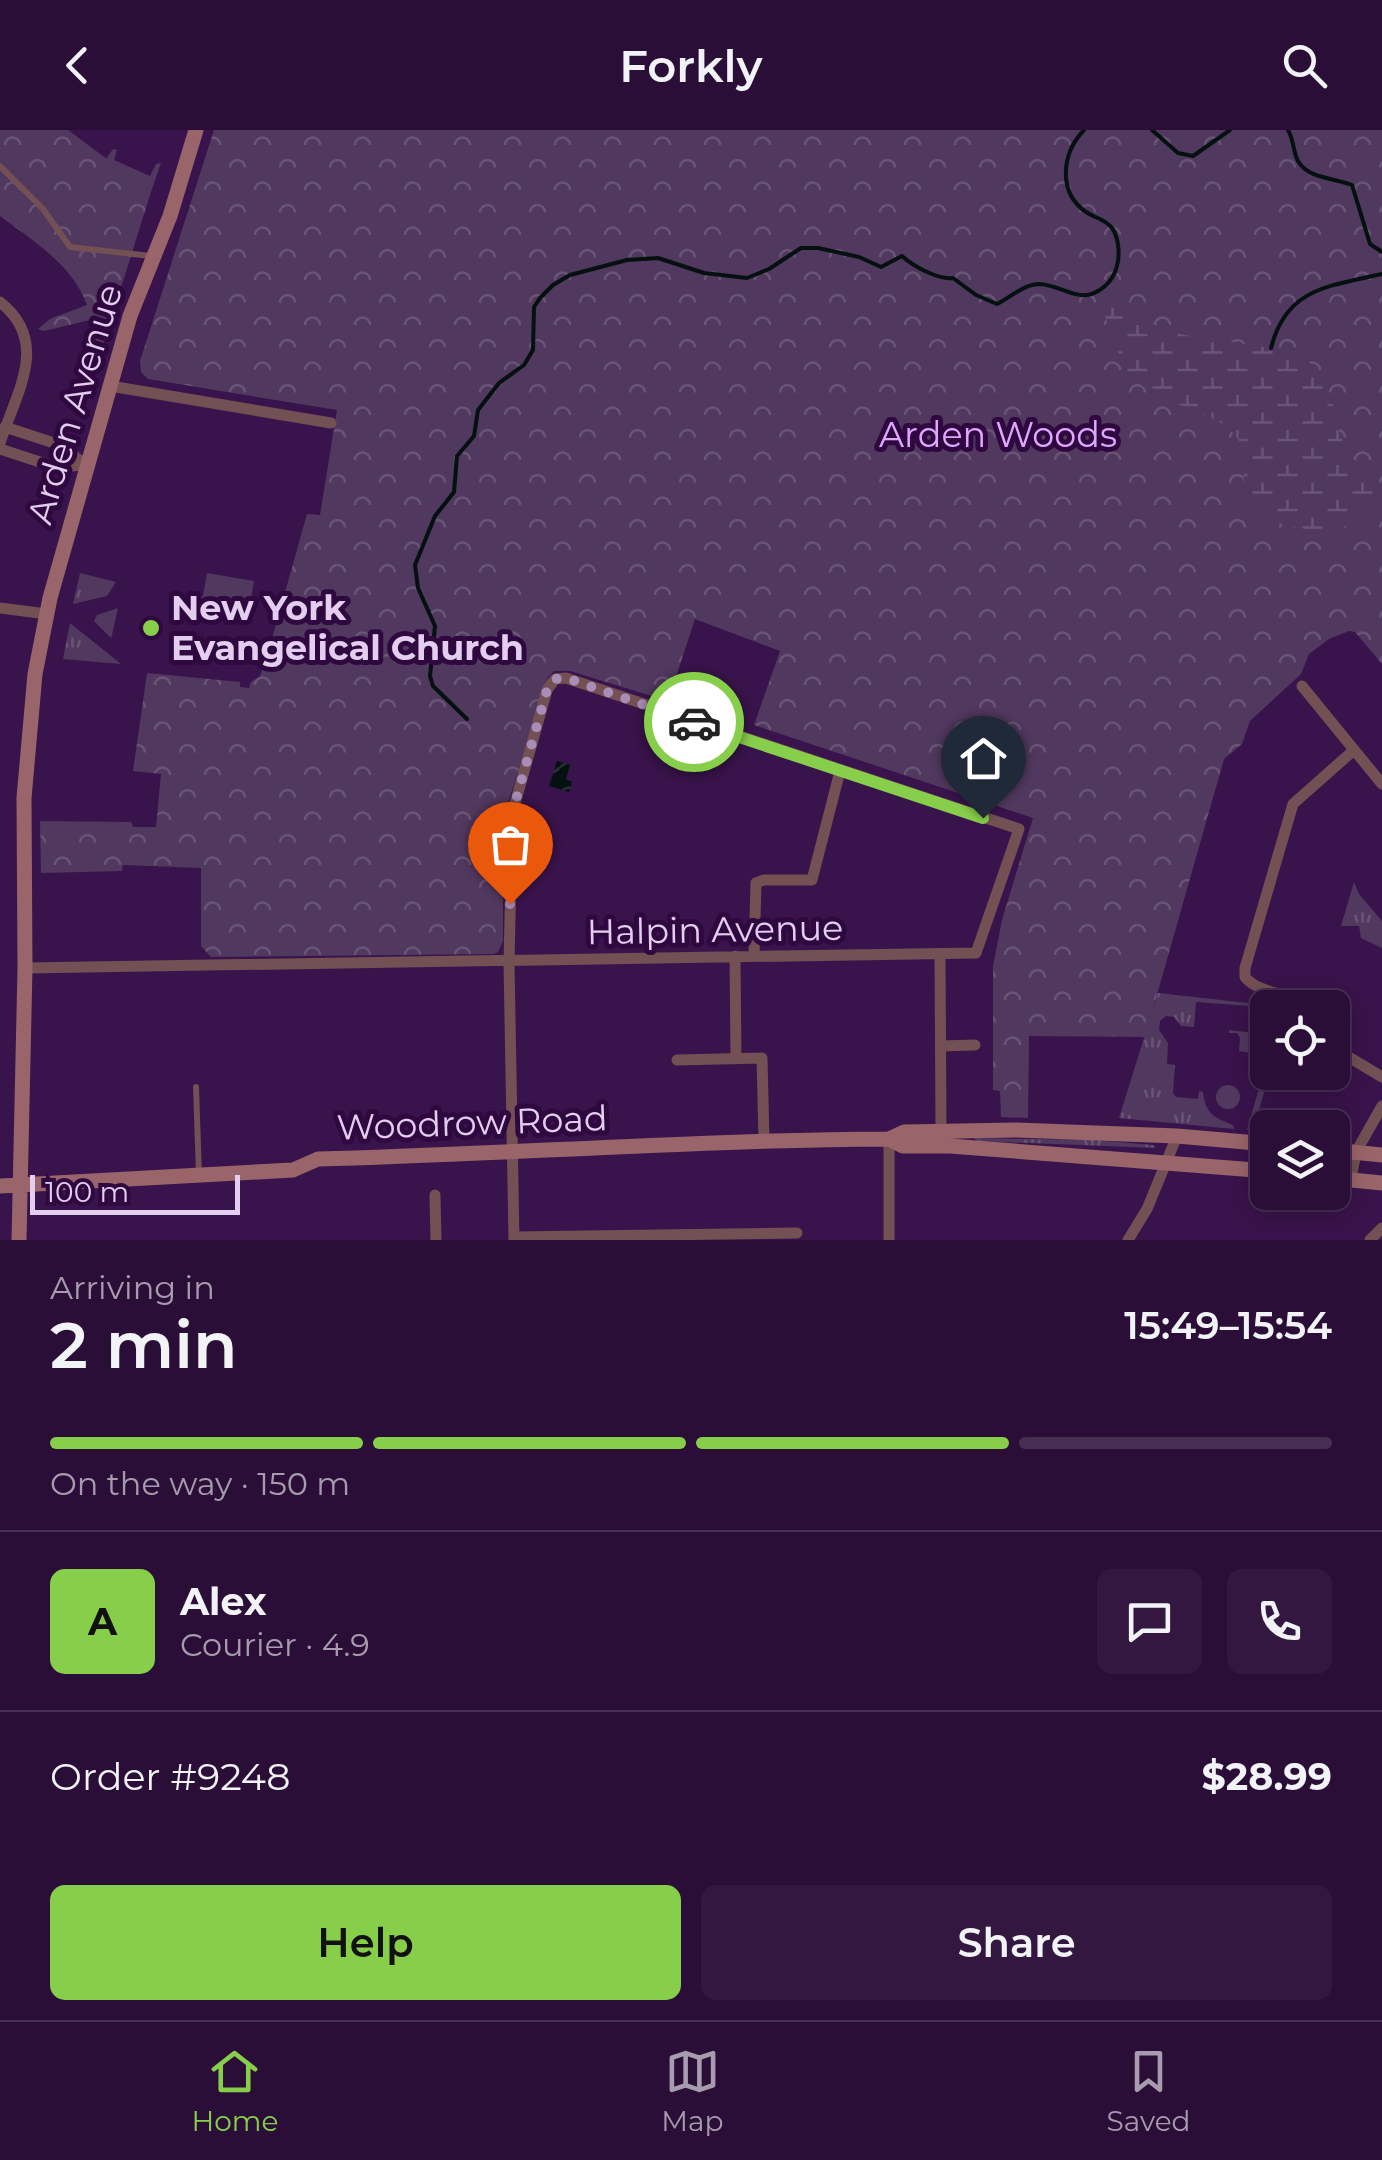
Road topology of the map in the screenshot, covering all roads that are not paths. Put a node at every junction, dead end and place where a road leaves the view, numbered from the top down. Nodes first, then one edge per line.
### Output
1 (196, 130) edge
2 (0, 166) edge
3 (152, 256) junction
4 (0, 302) edge
5 (110, 386) junction
6 (332, 423) dead end
7 (5, 427) junction
8 (0, 446) edge
9 (86, 464) junction
10 (0, 608) edge
11 (46, 614) junction
12 (1302, 686) dead end
13 (1354, 750) junction
14 (840, 772) junction
15 (1382, 784) edge
16 (940, 954) junction
17 (735, 956) junction
18 (754, 956) junction
19 (508, 962) junction
20 (25, 968) junction
21 (1266, 990) edge
22 (975, 1045) dead end
23 (941, 1046) junction
24 (1350, 1058) edge
25 (736, 1059) junction
26 (677, 1060) dead end
27 (1382, 1077) edge
28 (196, 1087) dead end
29 (1382, 1106) edge
30 (941, 1129) junction
31 (1177, 1136) junction
32 (889, 1139) junction
33 (764, 1140) junction
34 (1250, 1142) edge
35 (1350, 1152) edge
36 (1356, 1152) junction
37 (513, 1154) junction
38 (1382, 1155) edge
39 (1166, 1164) junction
40 (1250, 1170) edge
41 (199, 1175) junction
42 (1350, 1180) joint
43 (1382, 1183) edge
44 (20, 1185) junction
45 (0, 1186) edge
46 (434, 1196) dead end
47 (1382, 1228) edge
48 (797, 1233) dead end
49 (742, 1238) edge
50 (514, 1239) edge
51 (19, 1240) edge
52 (436, 1240) edge
53 (889, 1240) edge
54 (1128, 1240) edge
55 (1370, 1240) edge

1 - 3 street, Arden Avenue
2 - 3 lane
3 - 5 street, Arden Avenue
4 - 7 street
5 - 6 street
5 - 9 street, Arden Avenue
7 - 8 street
7 - 9 street
8 - 9 street
9 - 11 street, Arden Avenue
10 - 11 street
11 - 20 street, Arden Avenue
12 - 13 street
13 - 15 street
13 - 21 street
14 - 16 street, Halpin Avenue
14 - 18 street
14 - 19 street
16 - 18 street, Halpin Avenue
16 - 23 street
17 - 18 street, Halpin Avenue
17 - 19 street, Halpin Avenue
17 - 25 street
19 - 20 street, Halpin Avenue
19 - 37 street
20 - 44 street, Arden Avenue
22 - 23 street
23 - 30 street
24 - 27 street
25 - 26 street
25 - 33 street
28 - 41 lane
29 - 36 street
30 - 31 street, Woodrow Road
30 - 32 street, Woodrow Road
31 - 34 street, Woodrow Road
31 - 39 street
32 - 33 street, Woodrow Road
32 - 39 street, Woodrow Road
32 - 53 street
33 - 37 street, Woodrow Road
35 - 36 street
36 - 38 street
36 - 42 street
37 - 41 street, Woodrow Road
37 - 50 street
39 - 40 street, Woodrow Road
39 - 54 street
41 - 44 street, Woodrow Road
42 - 43 street
44 - 45 street, Woodrow Road
44 - 51 street, Arden Avenue
46 - 52 street
47 - 55 street
48 - 49 street
49 - 50 street

